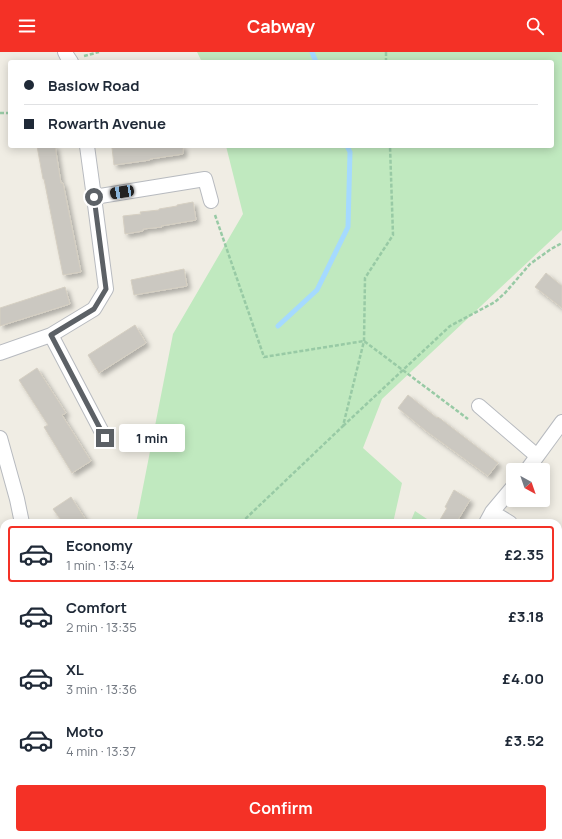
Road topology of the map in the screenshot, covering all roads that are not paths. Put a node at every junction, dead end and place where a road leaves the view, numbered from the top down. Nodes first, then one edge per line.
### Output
1 (87, 148) edge
2 (94, 197) junction
3 (211, 201) road end
4 (51, 335) junction
5 (0, 353) edge
6 (479, 406) dead end
7 (562, 422) edge
8 (0, 438) edge
9 (105, 438) dead end
10 (538, 456) junction
11 (532, 463) edge
12 (506, 496) edge
13 (489, 518) edge
14 (21, 519) edge

1 - 2 street
2 - 3 street
2 - 4 street
4 - 5 street
4 - 9 street
6 - 10 street
7 - 10 street
8 - 14 street
10 - 11 street
12 - 13 street

